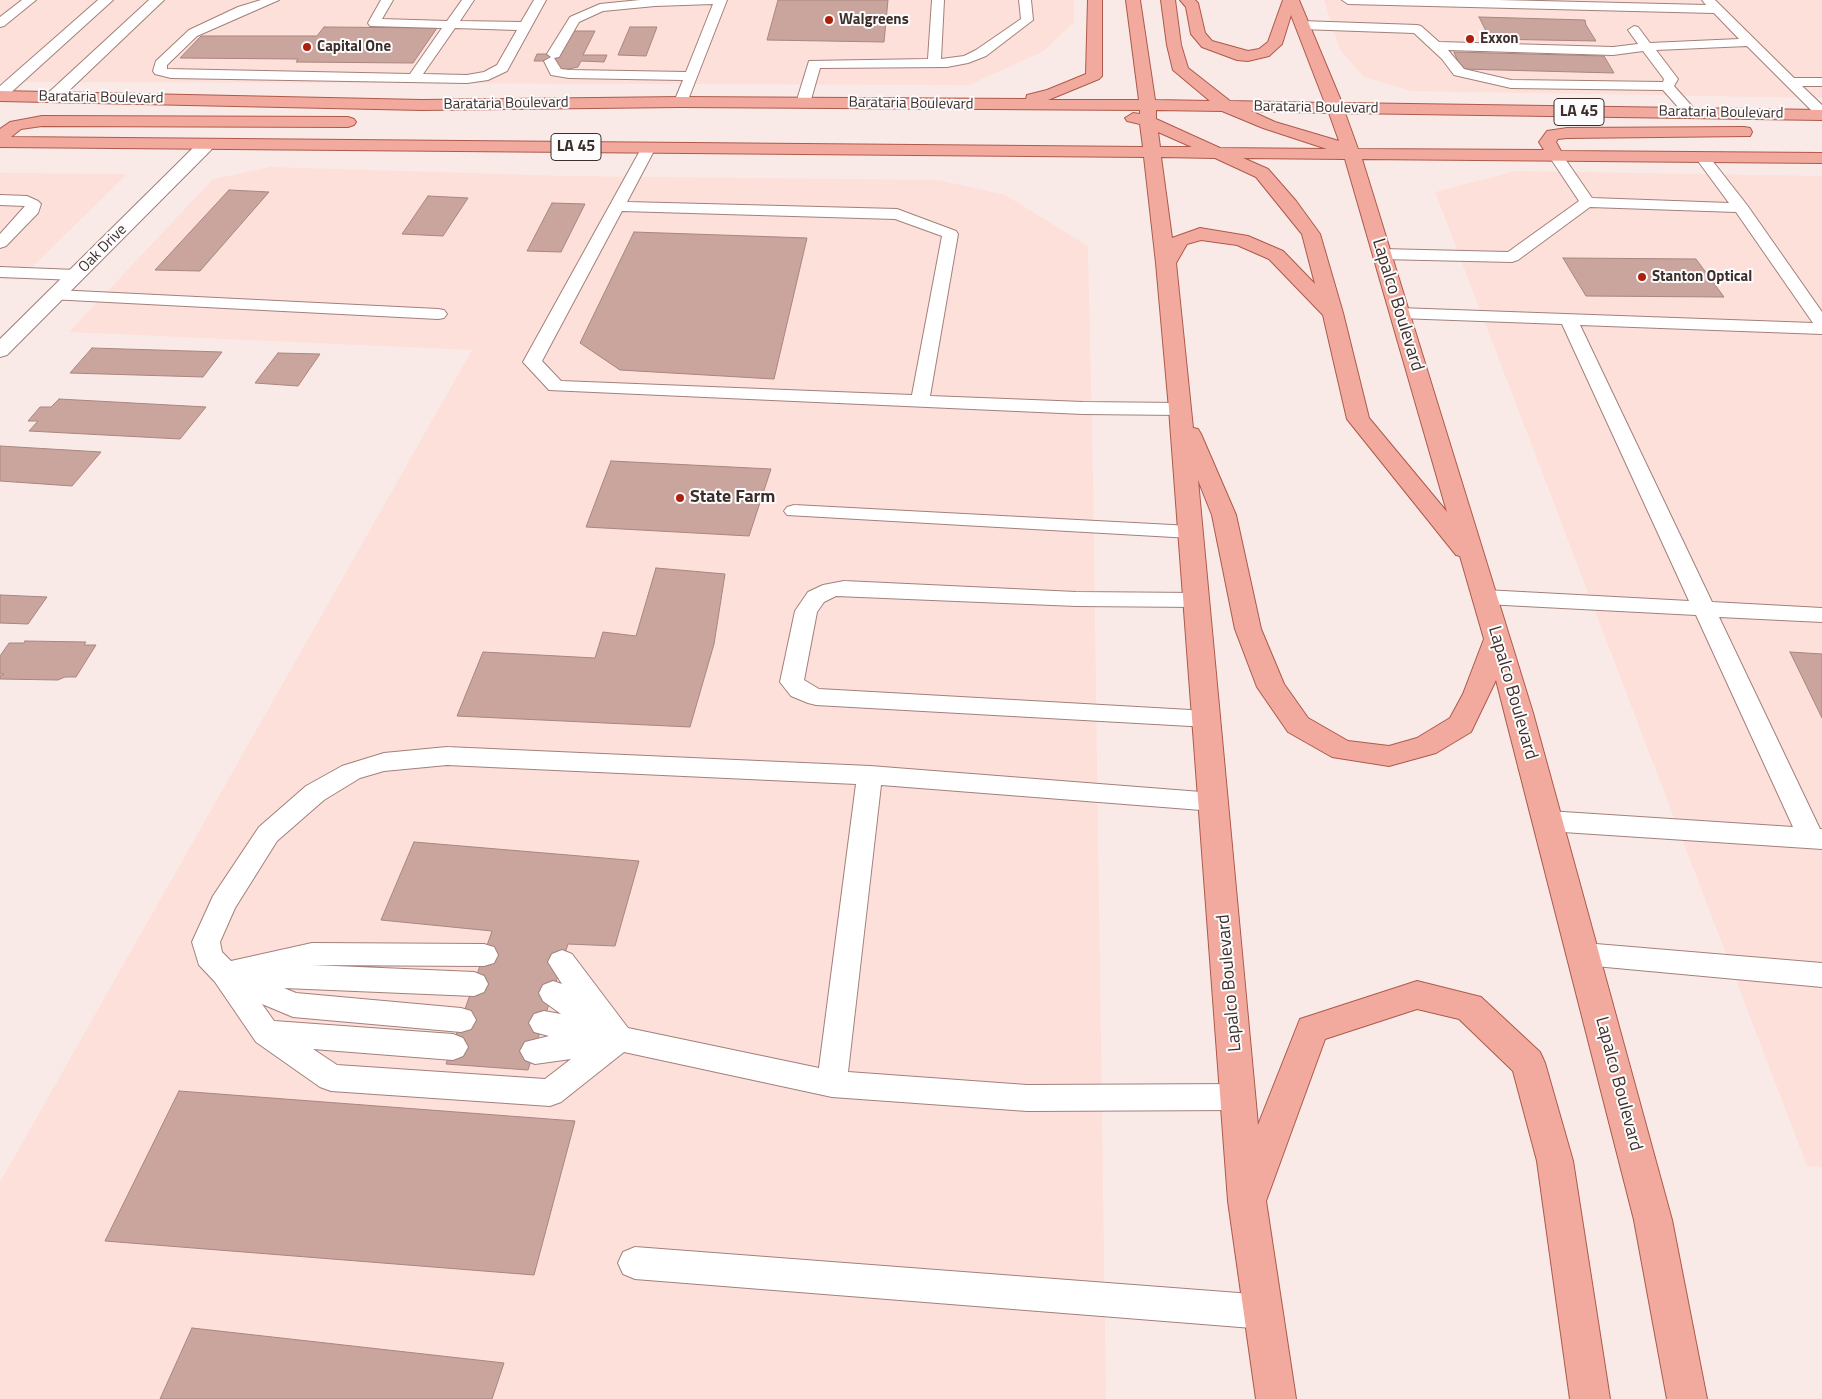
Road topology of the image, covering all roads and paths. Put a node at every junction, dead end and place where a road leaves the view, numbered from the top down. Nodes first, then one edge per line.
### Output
1 (30, 0) edge
2 (106, 0) edge
3 (157, 0) edge
4 (273, 0) edge
5 (387, 0) edge
6 (468, 0) edge
7 (540, 0) edge
8 (719, 0) edge
9 (938, 0) edge
10 (1025, 0) edge
11 (1095, 0) edge
12 (1133, 0) edge
13 (1168, 0) edge
14 (1187, 0) edge
15 (1291, 0) edge
16 (1348, 0) edge
17 (1396, 1) edge
18 (1712, 4) edge
19 (0, 23) edge
20 (452, 26) junction
21 (526, 26) junction
22 (1301, 26) junction
23 (1634, 30) dead end
24 (1750, 42) junction
25 (1436, 46) junction
26 (1647, 46) junction
27 (934, 63) junction
28 (691, 76) junction
29 (414, 78) junction
30 (1790, 82) junction
31 (1822, 82) edge
32 (1666, 86) junction
33 (0, 95) edge
34 (53, 97) junction
35 (681, 102) junction
36 (803, 104) junction
37 (422, 105) junction
38 (993, 105) junction
39 (1227, 107) junction
40 (1336, 109) junction
41 (0, 112) edge
42 (1148, 113) junction
43 (1691, 113) junction
44 (1822, 115) edge
45 (685, 132) dead end
46 (762, 132) dead end
47 (937, 134) dead end
48 (0, 137) edge
49 (0, 142) edge
50 (205, 146) junction
51 (553, 147) junction
52 (649, 148) junction
53 (1152, 152) junction
54 (1217, 153) junction
55 (1359, 153) junction
56 (1556, 156) junction
57 (1702, 157) junction
58 (1822, 158) edge
59 (0, 200) edge
60 (1588, 202) junction
61 (617, 206) junction
62 (1741, 208) junction
63 (0, 243) edge
64 (1381, 254) junction
65 (1166, 263) junction
66 (0, 272) edge
67 (76, 276) junction
68 (56, 295) junction
69 (1333, 313) junction
70 (1400, 313) junction
71 (438, 314) dead end
72 (1568, 319) junction
73 (1822, 324) edge
74 (1822, 328) edge
75 (0, 351) edge
76 (920, 401) junction
77 (1180, 409) junction
78 (794, 511) dead end
79 (1191, 532) junction
80 (1474, 561) junction
81 (1485, 597) junction
82 (1197, 600) junction
83 (1704, 609) junction
84 (1822, 615) edge
85 (1497, 638) junction
86 (1208, 719) junction
87 (882, 775) junction
88 (1214, 802) junction
89 (1548, 820) junction
90 (1816, 838) edge
91 (1584, 954) junction
92 (484, 955) dead end
93 (562, 962) dead end
94 (225, 974) junction
95 (1822, 975) edge
96 (474, 984) dead end
97 (553, 993) dead end
98 (544, 1023) dead end
99 (266, 1033) junction
100 (619, 1039) junction
101 (535, 1051) dead end
102 (832, 1084) junction
103 (1240, 1097) junction
104 (1248, 1201) junction
105 (635, 1263) dead end
106 (1265, 1312) junction
107 (1276, 1399) edge
108 (1590, 1399) edge
109 (1687, 1399) edge

1 - 19 lane
2 - 33 street
3 - 34 street
4 - 29 lane
5 - 20 lane
6 - 20 lane
7 - 21 lane
8 - 28 lane
8 - 28 lane
9 - 27 lane
10 - 27 lane
11 - 38 main road
12 - 42 main road, Lapalco Boulevard
13 - 39 main road
14 - 15 main road
15 - 22 main road, Lapalco Boulevard
16 - 17 lane
17 - 18 lane
18 - 24 lane
20 - 21 lane
20 - 29 lane
21 - 29 lane
22 - 25 lane
22 - 40 main road, Lapalco Boulevard
23 - 26 lane
24 - 26 lane
24 - 30 lane
25 - 26 lane
25 - 32 lane
26 - 32 lane
27 - 36 lane
28 - 35 lane
30 - 31 lane
30 - 44 lane
32 - 43 lane
33 - 34 main road, Barataria Boulevard
34 - 37 main road, Barataria Boulevard
34 - 41 main road
35 - 36 main road, Barataria Boulevard
35 - 37 main road, Barataria Boulevard
36 - 38 main road, Barataria Boulevard
37 - 48 main road
38 - 42 main road, Barataria Boulevard
39 - 40 main road, Barataria Boulevard / LA 45
39 - 42 main road, Barataria Boulevard / LA 45
39 - 55 main road
40 - 43 main road, Barataria Boulevard / LA 45
40 - 55 main road, Lapalco Boulevard
42 - 53 main road, Lapalco Boulevard
42 - 54 main road
43 - 44 main road, Barataria Boulevard / LA 45
44 - 56 main road
45 - 51 main road
46 - 47 main road
49 - 50 main road, LA 45
50 - 51 main road, LA 45
50 - 67 street, Oak Drive
51 - 52 main road, LA 45
52 - 53 main road, LA 45
52 - 61 lane
53 - 54 main road, LA 45
53 - 65 main road, Lapalco Boulevard
54 - 55 main road, LA 45
54 - 69 main road
55 - 56 main road, LA 45
55 - 64 main road, Lapalco Boulevard
56 - 57 main road, LA 45
56 - 60 lane
57 - 58 main road, LA 45
57 - 62 lane
59 - 63 lane
60 - 62 lane
60 - 64 lane
61 - 76 lane
61 - 76 lane
62 - 73 lane
64 - 70 main road, Lapalco Boulevard
65 - 69 main road
65 - 77 main road, Lapalco Boulevard
66 - 67 lane
67 - 68 street, Oak Drive
68 - 71 lane
68 - 75 street, Oak Drive
69 - 80 main road
70 - 72 lane
70 - 80 main road, Lapalco Boulevard
72 - 74 lane
72 - 83 lane
76 - 77 lane
77 - 79 main road, Lapalco Boulevard
77 - 85 main road
78 - 79 lane
79 - 82 main road, Lapalco Boulevard
80 - 81 main road, Lapalco Boulevard
81 - 83 lane
81 - 85 main road, Lapalco Boulevard
82 - 86 main road, Lapalco Boulevard
82 - 86 lane
83 - 84 lane
83 - 90 lane
85 - 89 main road, Lapalco Boulevard
86 - 88 main road, Lapalco Boulevard
87 - 88 lane
87 - 94 lane
87 - 102 lane
88 - 103 main road, Lapalco Boulevard
89 - 90 lane
89 - 91 main road, Lapalco Boulevard
91 - 95 lane
91 - 109 main road, Lapalco Boulevard
92 - 94 lane
93 - 100 lane
94 - 96 lane
94 - 99 lane
94 - 99 lane
97 - 100 lane
98 - 100 lane
99 - 100 lane
100 - 101 lane
100 - 102 lane
102 - 103 lane
103 - 104 main road, Lapalco Boulevard
104 - 106 main road, Lapalco Boulevard
104 - 108 main road
105 - 106 lane
106 - 107 main road, Lapalco Boulevard

